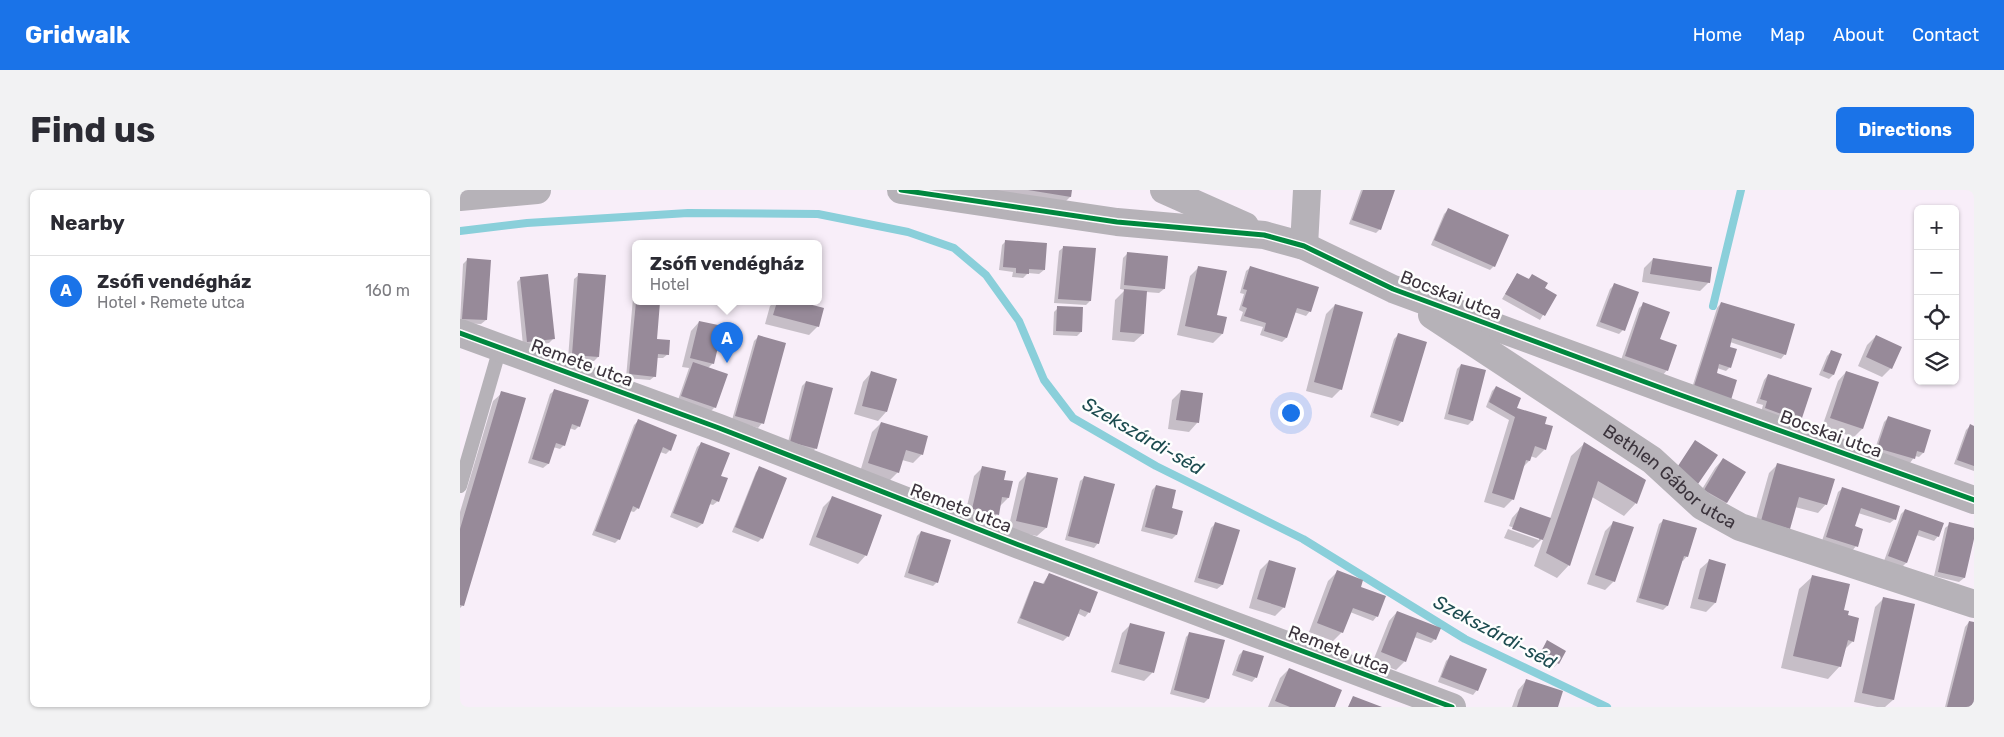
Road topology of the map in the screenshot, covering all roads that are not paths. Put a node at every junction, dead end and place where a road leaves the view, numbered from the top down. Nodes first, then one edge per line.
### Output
1 (537, 190) edge
2 (901, 190) edge
3 (1164, 190) edge
4 (1307, 190) edge
5 (460, 197) edge
6 (1264, 235) junction
7 (1304, 246) junction
8 (1393, 289) junction
9 (460, 333) edge
10 (500, 348) junction
11 (460, 486) edge
12 (1974, 500) edge
13 (1974, 604) edge
14 (1452, 707) edge

1 - 5 street
2 - 6 street, Bocskai utca
3 - 6 street
4 - 7 street
6 - 7 street, Bocskai utca
7 - 8 street, Bocskai utca
8 - 12 street, Bocskai utca
8 - 13 street, Bethlen Gábor utca
9 - 10 street, Remete utca
10 - 11 lane
10 - 14 street, Remete utca

